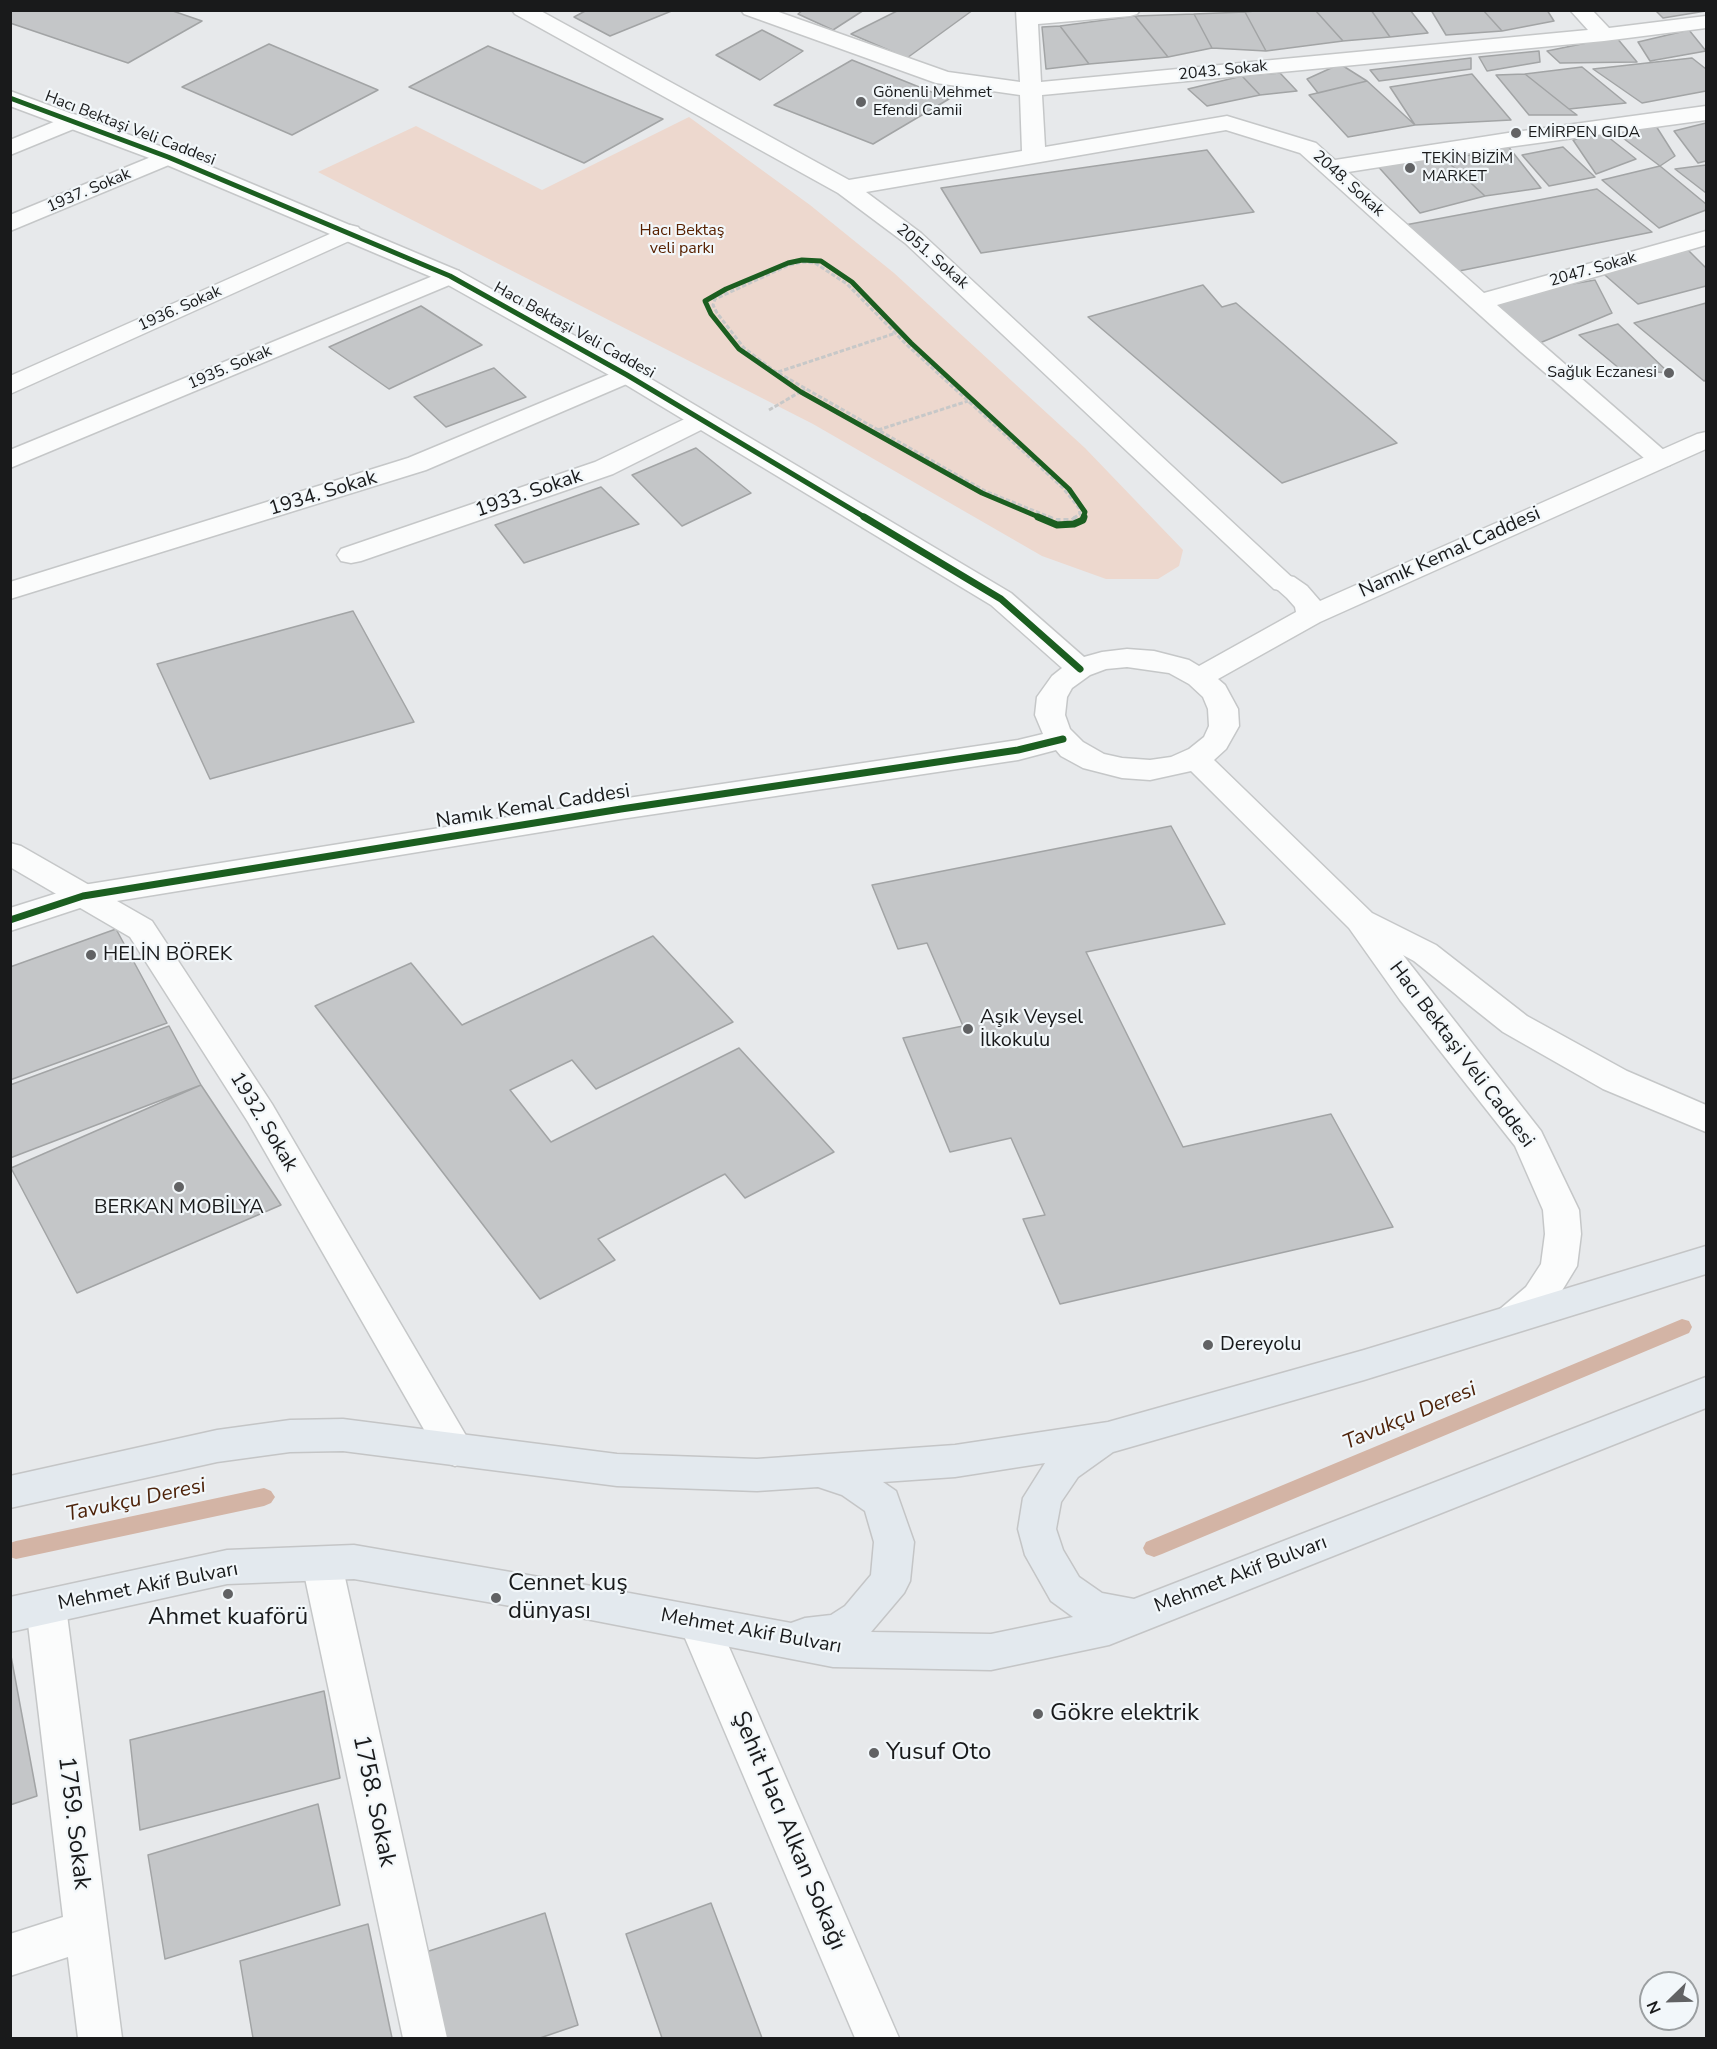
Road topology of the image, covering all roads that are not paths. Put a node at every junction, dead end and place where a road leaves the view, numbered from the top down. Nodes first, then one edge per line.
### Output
1 (522, 10) edge
2 (751, 10) edge
3 (1130, 10) edge
4 (1580, 10) edge
5 (1027, 15) edge
6 (1707, 22) edge
7 (1604, 35) junction
8 (1030, 90) junction
9 (10, 98) edge
10 (1707, 113) edge
11 (73, 121) junction
12 (10, 148) edge
13 (1034, 155) junction
14 (168, 157) junction
15 (1331, 168) junction
16 (846, 188) junction
17 (10, 224) edge
18 (350, 232) junction
19 (1707, 238) edge
20 (450, 276) junction
21 (1479, 302) junction
22 (627, 375) junction
23 (10, 386) edge
24 (702, 420) junction
25 (1707, 440) edge
26 (1661, 459) junction
27 (10, 460) edge
28 (351, 555) dead end
29 (10, 591) edge
30 (1310, 616) junction
31 (1080, 669) junction
32 (1199, 678) junction
33 (1063, 739) junction
34 (1195, 758) junction
35 (10, 853) edge
36 (83, 896) junction
37 (10, 920) edge
38 (1360, 920) junction
39 (1707, 1119) edge
40 (1707, 1260) edge
41 (1513, 1319) junction
42 (1707, 1392) edge
43 (1108, 1438) junction
44 (455, 1450) junction
45 (819, 1471) junction
46 (10, 1492) edge
47 (322, 1564) junction
48 (28, 1611) edge
49 (1134, 1617) junction
50 (699, 1624) junction
51 (783, 1639) junction
52 (86, 1930) junction
53 (10, 1955) edge
54 (100, 2038) edge
55 (425, 2038) edge
56 (877, 2038) edge

1 - 16 street, 2051. Sokak
2 - 8 street, 2043. Sokak
3 - 5 street
4 - 7 street
5 - 8 street
6 - 7 street, 2043. Sokak
7 - 8 street, 2043. Sokak
8 - 13 street
9 - 11 street, Hacı Bektaşi Veli Caddesi
10 - 15 street
11 - 12 street
11 - 14 street, Hacı Bektaşi Veli Caddesi
13 - 15 street, 2048. Sokak
13 - 16 street, 2048. Sokak
14 - 17 street, 1937. Sokak
14 - 18 street, Hacı Bektaşi Veli Caddesi
15 - 21 street, 2048. Sokak
16 - 30 street, 2051. Sokak
18 - 20 street, Hacı Bektaşi Veli Caddesi
18 - 23 street, 1936. Sokak
19 - 21 street, 2047. Sokak
20 - 22 street, Hacı Bektaşi Veli Caddesi
20 - 27 street, 1935. Sokak
21 - 26 street, 2048. Sokak
22 - 24 street, Hacı Bektaşi Veli Caddesi
22 - 29 street, 1934. Sokak
24 - 28 street, 1933. Sokak
24 - 31 street, Hacı Bektaşi Veli Caddesi
25 - 26 street, Namık Kemal Caddesi
26 - 30 street, Namık Kemal Caddesi
30 - 32 street, Namık Kemal Caddesi
31 - 32 street
31 - 33 street
32 - 34 street
33 - 34 street
33 - 36 street, Namık Kemal Caddesi
34 - 38 street, Hacı Bektaşi Veli Caddesi
35 - 36 street, 1932. Sokak
36 - 37 street, Namık Kemal Caddesi
36 - 44 street, 1932. Sokak
38 - 39 street, Hacı Bektaşi Veli Caddesi
38 - 41 street, Hacı Bektaşi Veli Caddesi
40 - 41 main road
41 - 43 main road
42 - 49 main road, Mehmet Akif Bulvarı
43 - 45 main road
43 - 49 main road
44 - 45 main road
44 - 46 main road
45 - 51 main road
47 - 48 main road, Mehmet Akif Bulvarı
47 - 50 main road, Mehmet Akif Bulvarı
47 - 55 street, 1758. Sokak
48 - 52 street, 1759. Sokak
49 - 51 main road, Mehmet Akif Bulvarı
50 - 51 main road, Mehmet Akif Bulvarı
50 - 56 street, Şehit Hacı Alkan Sokağı
52 - 53 street
52 - 54 street, 1759. Sokak

